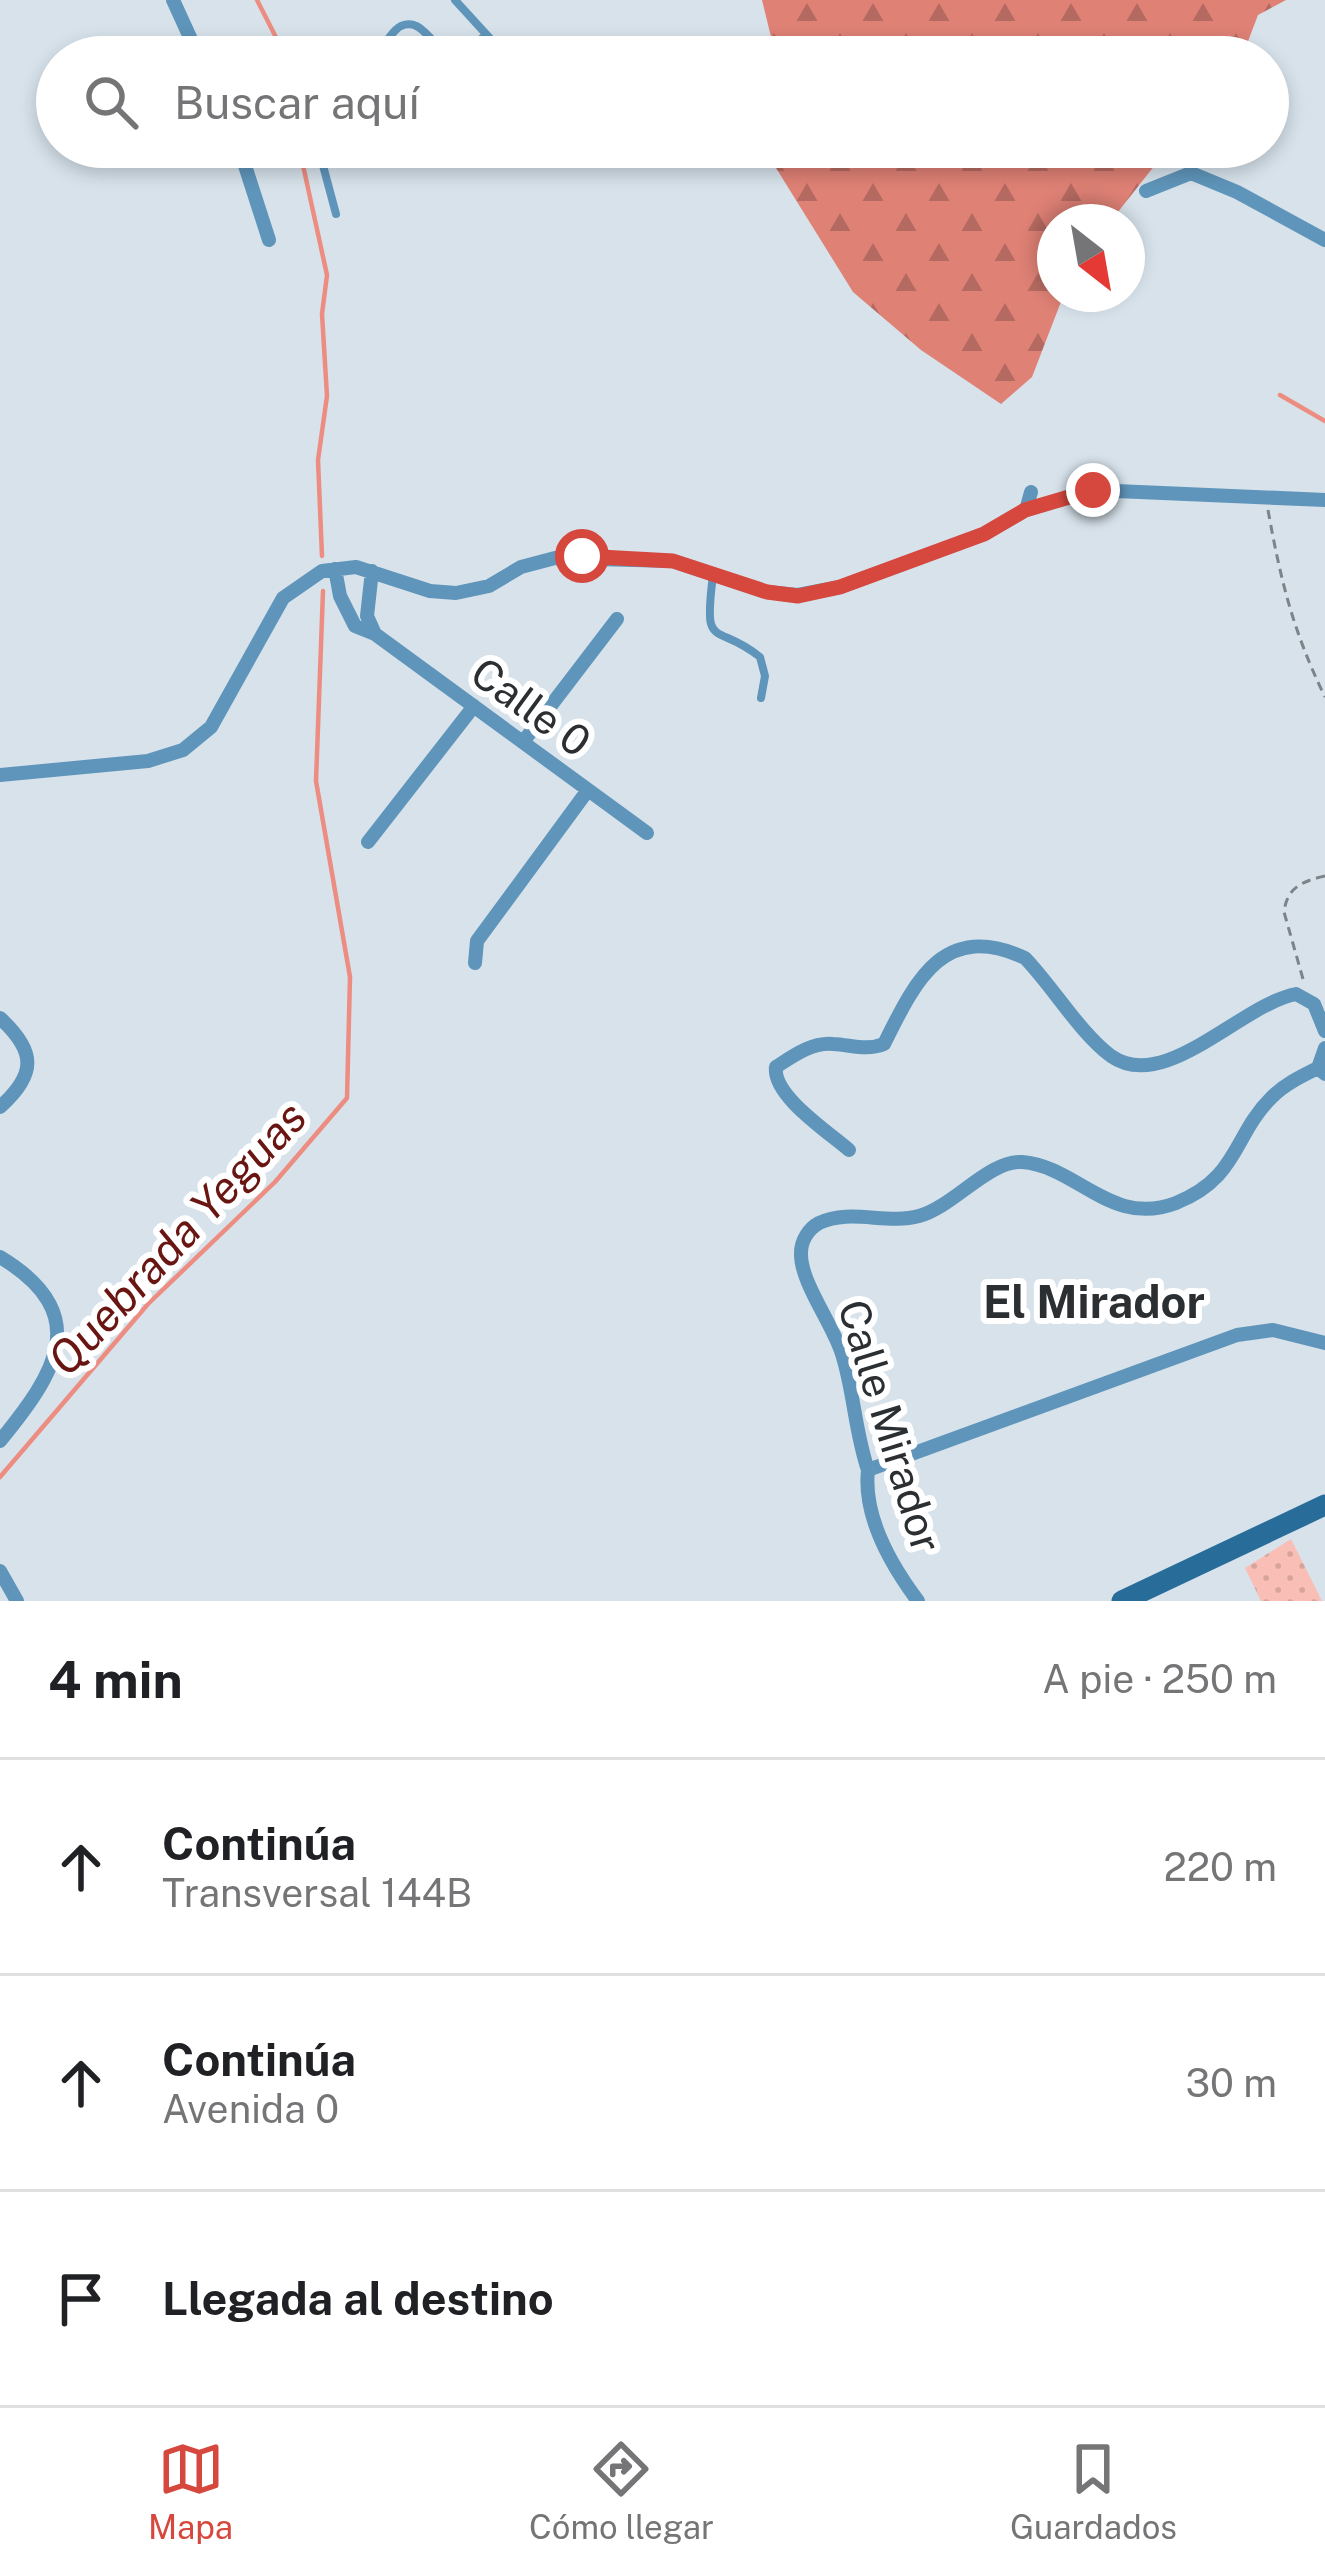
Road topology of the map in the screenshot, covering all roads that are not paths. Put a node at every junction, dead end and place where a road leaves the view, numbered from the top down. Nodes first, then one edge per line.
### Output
1 (173, 0) edge
2 (455, 0) edge
3 (486, 35) edge
4 (189, 36) edge
5 (391, 36) edge
6 (428, 36) edge
7 (246, 168) edge
8 (324, 168) edge
9 (1146, 191) dead end
10 (336, 214) dead end
11 (268, 240) dead end
12 (1325, 240) edge
13 (1031, 493) dead end
14 (1325, 500) edge
15 (1025, 510) junction
16 (335, 569) junction
17 (372, 571) junction
18 (713, 573) junction
19 (617, 619) dead end
20 (376, 634) junction
21 (761, 698) dead end
22 (473, 706) junction
23 (523, 742) junction
24 (0, 775) edge
25 (588, 790) junction
26 (647, 833) dead end
27 (368, 842) dead end
28 (475, 963) dead end
29 (0, 1018) edge
30 (1325, 1031) edge
31 (1325, 1048) edge
32 (1322, 1071) edge
33 (0, 1107) edge
34 (848, 1150) dead end
35 (0, 1257) edge
36 (1325, 1343) edge
37 (0, 1410) edge
38 (3, 1437) edge
39 (868, 1470) junction
40 (1325, 1504) edge
41 (0, 1571) edge
42 (17, 1601) edge
43 (919, 1601) edge
44 (1122, 1601) edge

1 - 4 street
2 - 3 lane
5 - 6 lane
7 - 11 street
8 - 10 lane
9 - 12 street
13 - 15 street
14 - 15 street
15 - 18 street
16 - 17 street
16 - 20 street, Calle 0
16 - 24 street
17 - 18 street
17 - 20 street
18 - 21 lane
19 - 23 street
20 - 22 street, Calle 0
22 - 23 street, Calle 0
22 - 27 street
23 - 25 street, Calle 0
25 - 26 street, Calle 0
25 - 28 street
29 - 33 street
30 - 34 street
31 - 32 street
32 - 39 street, Calle Mirador
35 - 38 street
36 - 39 street
37 - 38 street
39 - 43 street, Calle Mirador
40 - 44 main road
41 - 42 street

